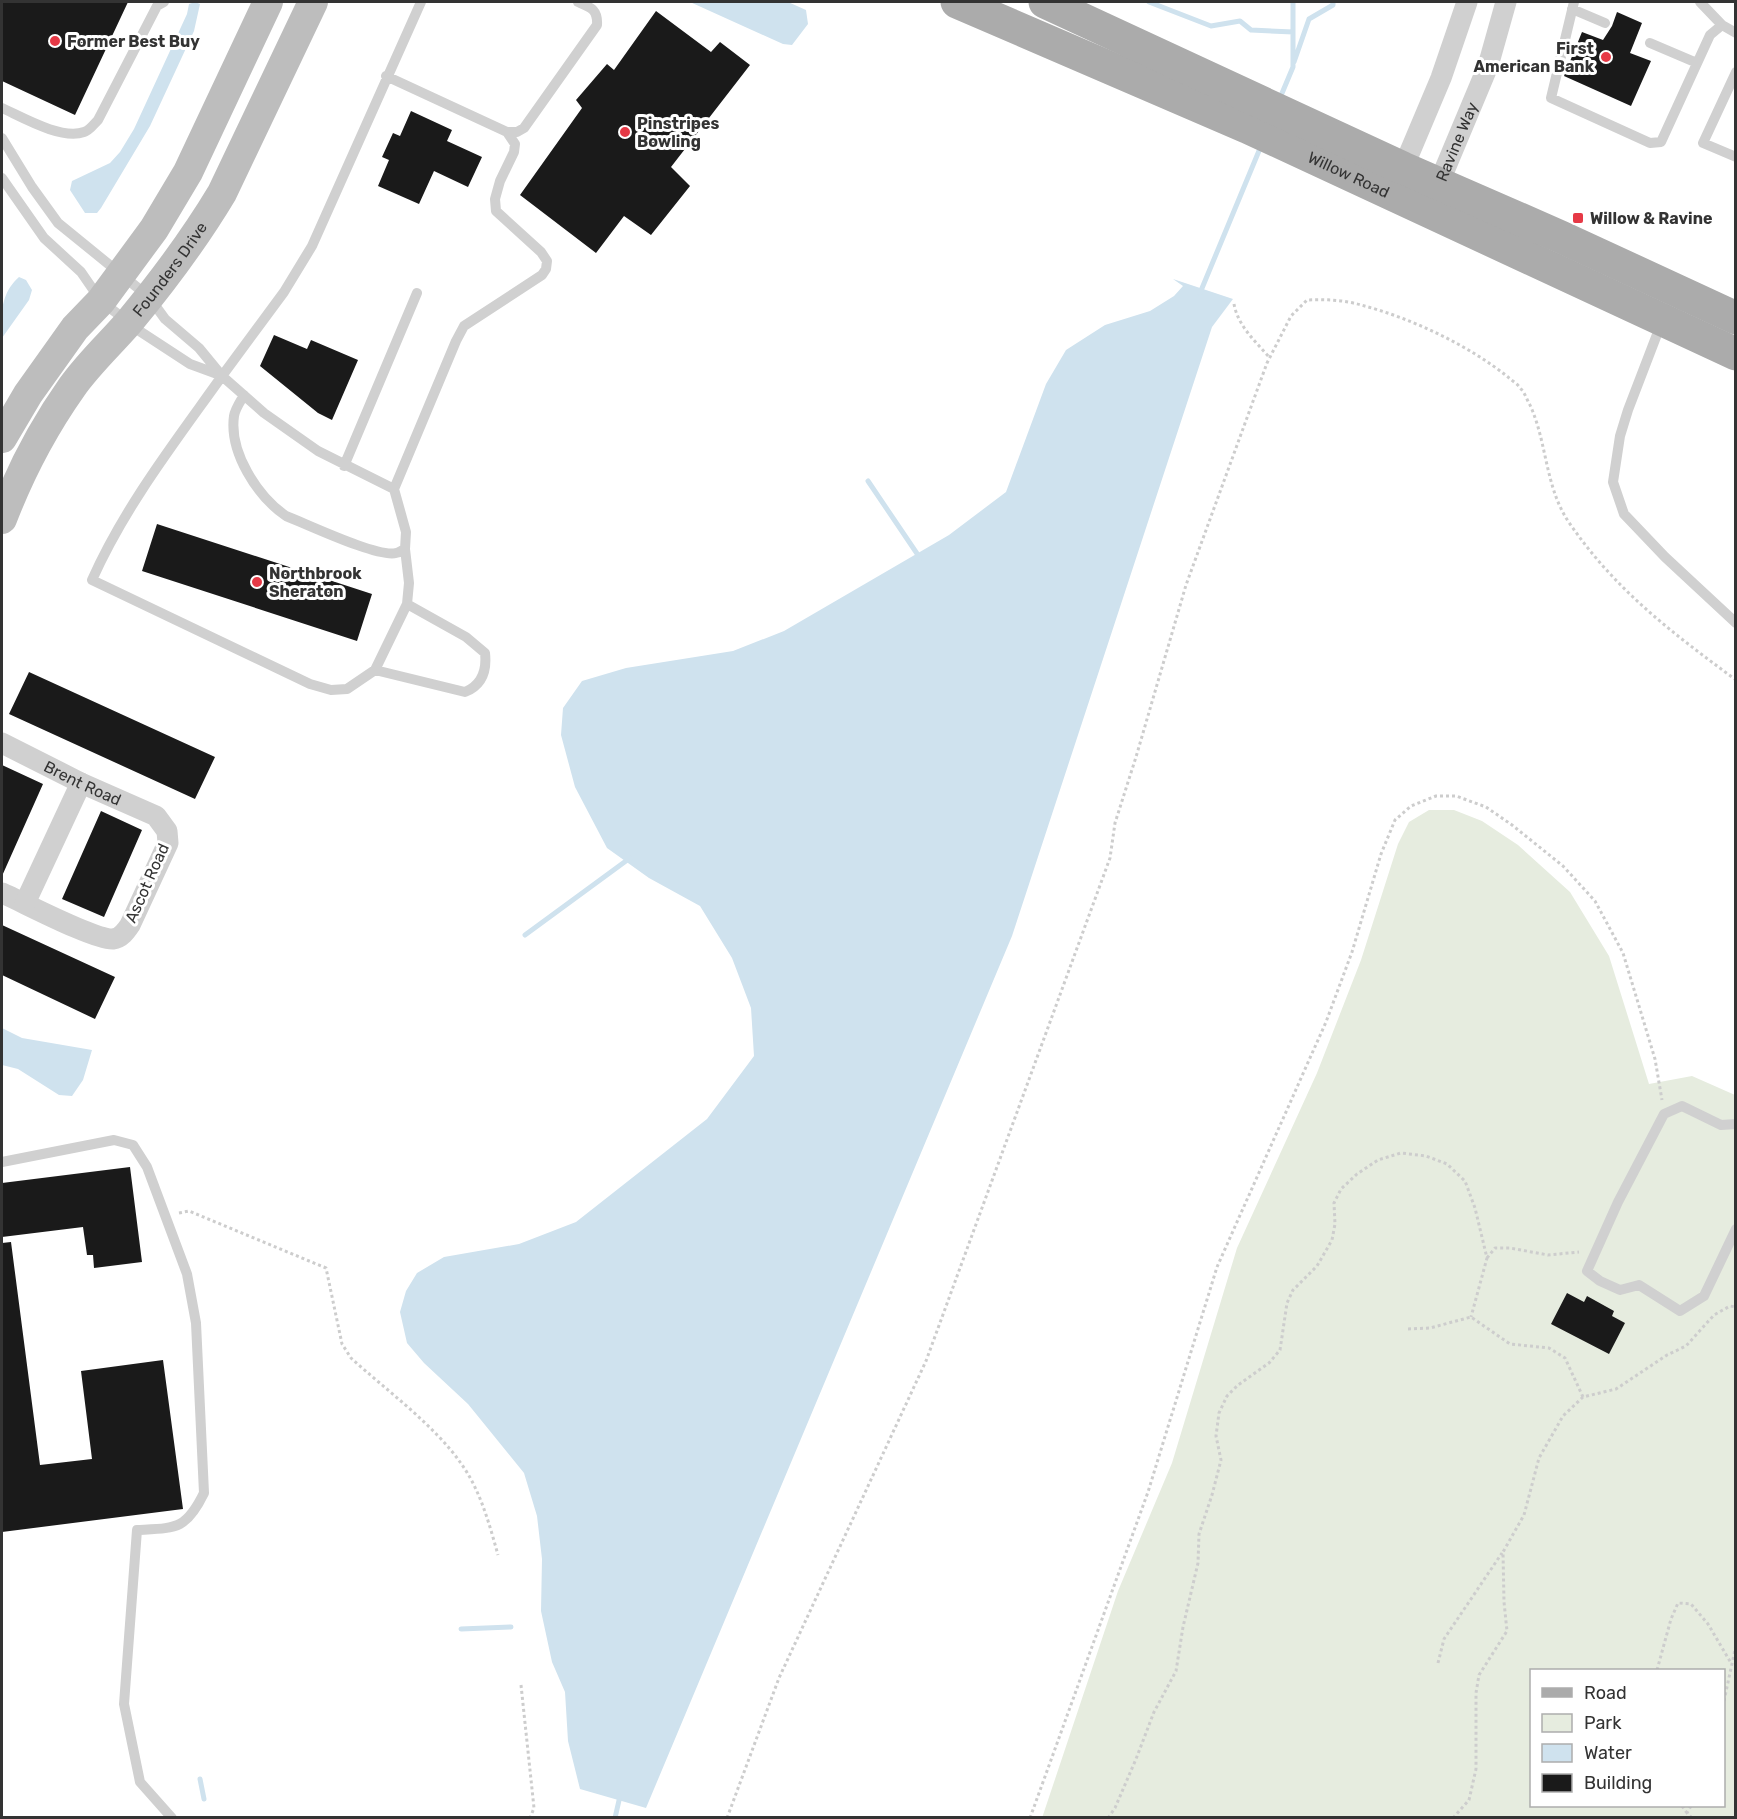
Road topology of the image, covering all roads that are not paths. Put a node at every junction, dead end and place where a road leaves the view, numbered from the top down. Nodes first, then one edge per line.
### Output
1 (164, 2) edge
2 (268, 2) edge
3 (313, 2) edge
4 (420, 2) edge
5 (578, 2) edge
6 (957, 2) edge
7 (1046, 2) edge
8 (1467, 2) edge
9 (1506, 2) edge
10 (1700, 2) edge
11 (1573, 5) edge
12 (1605, 24) dead end
13 (1722, 25) junction
14 (1736, 33) edge
15 (1650, 43) dead end
16 (1697, 63) junction
17 (1736, 72) edge
18 (386, 76) junction
19 (2, 108) edge
20 (1253, 115) junction
21 (507, 132) junction
22 (2, 138) edge
23 (1736, 157) edge
24 (2, 178) edge
25 (1397, 182) junction
26 (1433, 198) junction
27 (122, 275) junction
28 (1675, 291) junction
29 (417, 293) dead end
30 (149, 297) junction
31 (101, 301) junction
32 (1736, 318) edge
33 (1663, 321) junction
34 (128, 322) junction
35 (1736, 354) edge
36 (222, 376) junction
37 (244, 395) junction
38 (2, 438) edge
39 (344, 466) junction
40 (394, 489) junction
41 (2, 519) edge
42 (405, 549) junction
43 (408, 604) junction
44 (1736, 623) edge
45 (375, 670) junction
46 (2, 743) edge
47 (81, 783) junction
48 (163, 823) joint
49 (2, 892) edge
50 (25, 903) junction
51 (1736, 1124) edge
52 (2, 1162) edge
53 (1736, 1229) edge
54 (172, 1818) edge

1 - 19 lane
2 - 27 main road, Founders Drive
3 - 30 main road, Founders Drive
4 - 18 lane
5 - 21 lane
6 - 20 main road, Willow Road
7 - 20 main road, Willow Road
8 - 25 street
9 - 26 street, Ravine Way
10 - 13 lane
11 - 12 lane
11 - 16 lane
13 - 14 lane
13 - 16 lane
15 - 16 lane
17 - 23 lane
18 - 21 lane
18 - 36 lane
20 - 25 main road, Willow Road
21 - 40 lane
22 - 27 lane
24 - 31 lane
25 - 26 main road, Willow Road
26 - 28 main road, Willow Road
26 - 33 main road, Willow Road
27 - 30 lane
27 - 31 main road, Founders Drive
28 - 32 main road, Willow Road
28 - 33 main road
29 - 39 lane
30 - 34 main road, Founders Drive
30 - 36 lane
31 - 34 lane
31 - 38 main road, Founders Drive
33 - 35 main road, Willow Road
33 - 44 lane
34 - 36 lane
34 - 41 main road, Founders Drive
36 - 37 lane
36 - 45 lane
37 - 39 lane
37 - 42 lane
39 - 40 lane
40 - 42 lane
42 - 43 lane
43 - 45 lane
43 - 45 lane
46 - 47 street, Brent Road
47 - 48 street, Brent Road
47 - 50 street
48 - 50 street, Ascot Road
49 - 50 street
51 - 53 lane
52 - 54 lane

